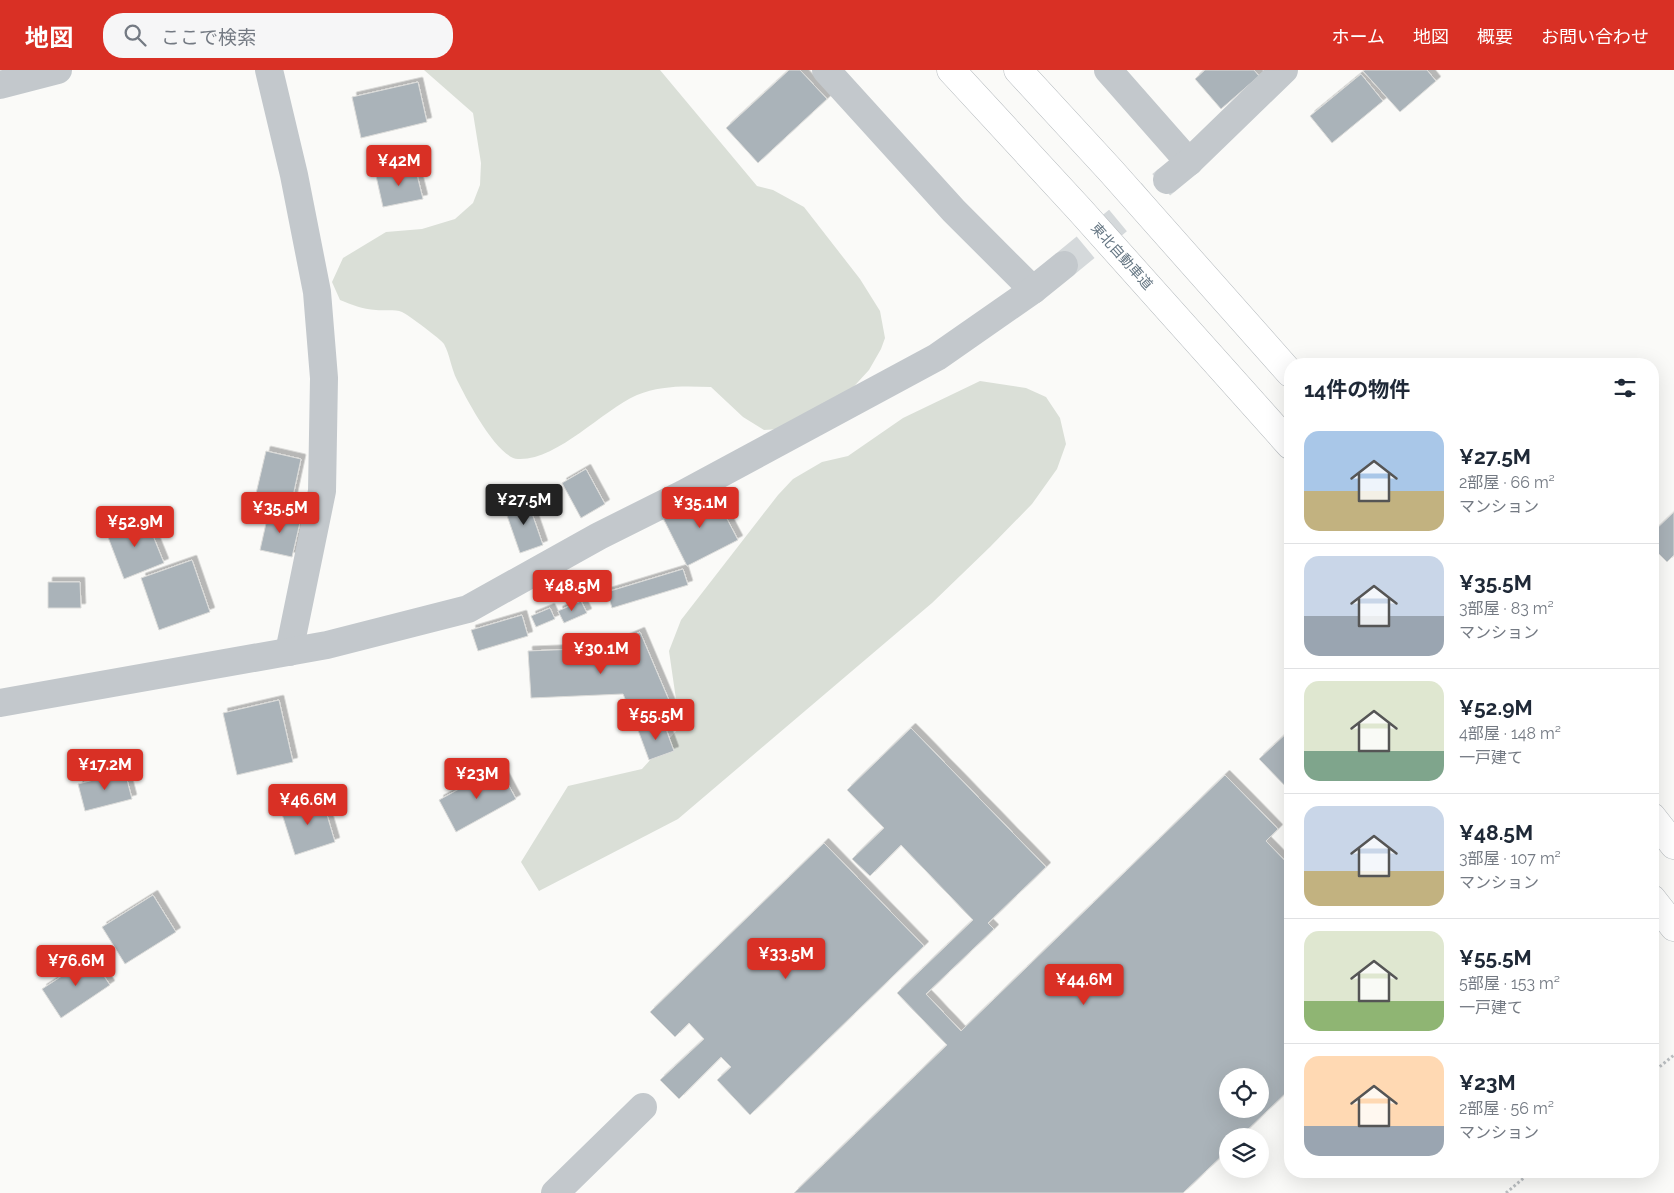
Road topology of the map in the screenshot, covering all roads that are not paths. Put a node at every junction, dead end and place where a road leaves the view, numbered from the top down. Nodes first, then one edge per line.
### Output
1 (58, 70) edge
2 (269, 70) edge
3 (826, 70) edge
4 (951, 70) edge
5 (1018, 70) edge
6 (1108, 70) edge
7 (1284, 70) edge
8 (0, 86) edge
9 (1189, 162) junction
10 (1167, 180) tunnel mouth
11 (1064, 265) tunnel mouth
12 (1033, 290) junction
13 (1284, 366) edge
14 (1284, 438) edge
15 (289, 652) junction
16 (0, 703) edge
17 (1659, 825) edge
18 (1674, 845) edge
19 (1659, 908) edge
20 (1674, 928) edge
21 (643, 1107) dead end
22 (555, 1193) edge

1 - 8 street
2 - 15 street
3 - 12 street
4 - 14 highway, 東北自動車道
5 - 13 highway
6 - 9 street
7 - 9 street
9 - 10 street
11 - 12 street
12 - 15 street
15 - 16 street
17 - 18 highway
19 - 20 highway
21 - 22 street

